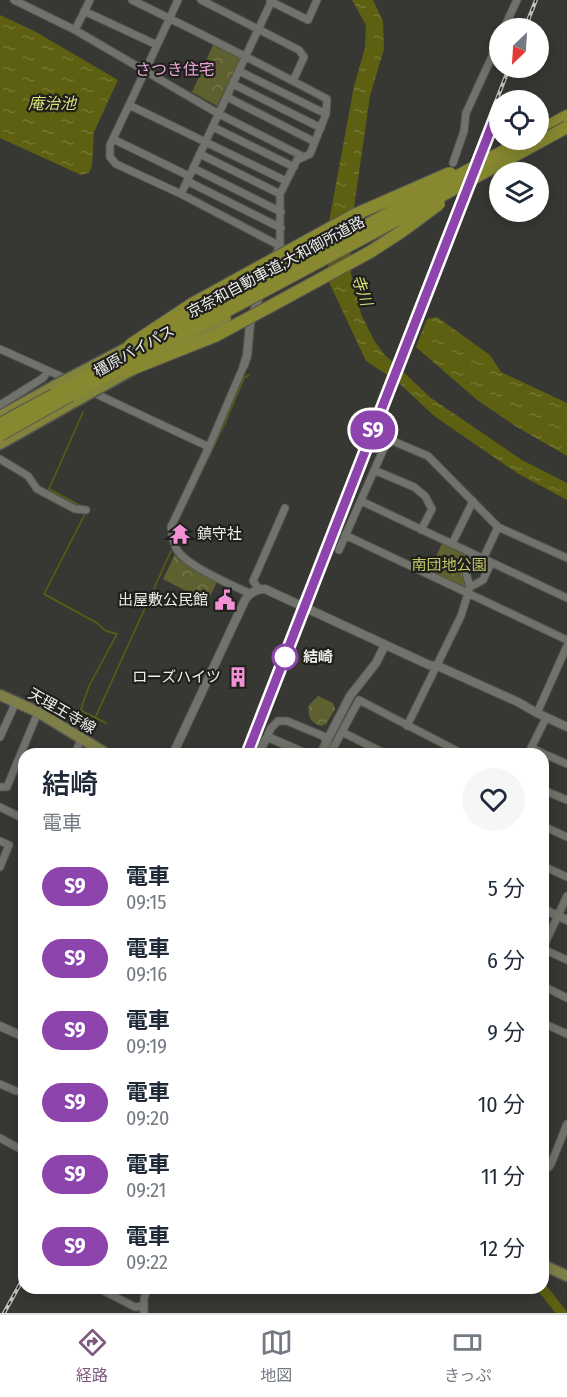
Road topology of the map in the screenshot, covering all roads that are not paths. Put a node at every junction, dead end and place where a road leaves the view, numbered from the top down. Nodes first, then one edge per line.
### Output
1 (14, 0) edge
2 (90, 0) edge
3 (132, 0) edge
4 (178, 0) edge
5 (201, 0) edge
6 (317, 0) edge
7 (517, 0) edge
8 (270, 1) edge
9 (84, 11) junction
10 (170, 18) junction
11 (509, 18) edge
12 (75, 30) junction
13 (258, 30) junction
14 (157, 45) junction
15 (246, 56) junction
16 (489, 63) edge
17 (145, 71) junction
18 (239, 71) junction
19 (293, 81) junction
20 (233, 84) junction
21 (227, 97) junction
22 (129, 105) junction
23 (219, 114) junction
24 (326, 114) junction
25 (567, 115) edge
26 (549, 124) edge
27 (213, 127) junction
28 (321, 128) junction
29 (567, 128) edge
30 (113, 139) junction
31 (206, 141) junction
32 (315, 142) junction
33 (500, 150) joint
34 (506, 150) edge
35 (200, 154) junction
36 (304, 157) junction
37 (453, 163) dead end
38 (294, 166) junction
39 (193, 168) junction
40 (188, 179) junction
41 (286, 181) junction
42 (462, 188) junction
43 (181, 194) junction
44 (280, 194) junction
45 (281, 212) junction
46 (281, 228) junction
47 (280, 246) junction
48 (0, 350) edge
49 (244, 365) joint
50 (48, 371) junction
51 (98, 374) junction
52 (0, 405) edge
53 (0, 416) edge
54 (0, 423) edge
55 (0, 435) edge
56 (0, 444) edge
57 (209, 447) junction
58 (0, 459) edge
59 (374, 470) junction
60 (361, 501) junction
61 (473, 501) junction
62 (285, 508) dead end
63 (86, 510) dead end
64 (498, 527) junction
65 (421, 530) junction
66 (345, 535) junction
67 (452, 544) junction
68 (339, 550) dead end
69 (475, 555) junction
70 (567, 558) edge
71 (483, 559) junction
72 (491, 563) junction
73 (259, 589) junction
74 (468, 590) junction
75 (249, 593) junction
76 (567, 598) edge
77 (567, 640) edge
78 (385, 645) junction
79 (567, 646) edge
80 (437, 666) junction
81 (0, 695) edge
82 (16, 702) junction
83 (38, 712) junction
84 (542, 715) junction
85 (407, 726) junction
86 (567, 727) edge
87 (342, 732) junction
88 (0, 737) edge
89 (268, 737) junction
90 (326, 738) junction
91 (81, 739) junction
92 (23, 748) edge
93 (77, 748) edge
94 (97, 748) edge
95 (176, 748) edge
96 (262, 748) edge
97 (293, 748) edge
98 (323, 748) edge
99 (333, 748) edge
100 (374, 748) edge
101 (451, 748) edge
102 (531, 748) edge
103 (549, 756) edge
104 (18, 760) edge
105 (567, 764) edge
106 (0, 787) edge
107 (549, 792) edge
108 (567, 800) edge
109 (0, 807) edge
110 (18, 816) edge
111 (549, 829) edge
112 (567, 837) edge
113 (0, 841) edge
114 (0, 867) edge
115 (549, 870) edge
116 (567, 877) edge
117 (567, 896) edge
118 (549, 912) edge
119 (563, 918) edge
120 (549, 940) edge
121 (549, 952) edge
122 (567, 960) edge
123 (549, 989) edge
124 (567, 998) edge
125 (0, 1026) edge
126 (549, 1026) edge
127 (18, 1034) edge
128 (567, 1034) edge
129 (0, 1084) edge
130 (16, 1091) dead end
131 (567, 1124) edge
132 (0, 1138) edge
133 (18, 1148) edge
134 (549, 1167) edge
135 (549, 1268) edge
136 (567, 1276) edge
137 (110, 1294) edge
138 (146, 1294) edge
139 (143, 1310) edge

1 - 12 street
2 - 9 street
3 - 10 street
4 - 10 street
5 - 13 street
6 - 8 street
7 - 11 street
8 - 13 street
9 - 12 street
9 - 14 street
10 - 14 street
10 - 15 street
12 - 17 street
13 - 15 street
13 - 19 street
14 - 17 street
15 - 18 street
15 - 19 street
16 - 37 street
17 - 22 street
17 - 23 street
18 - 20 street
18 - 24 street
19 - 24 street
20 - 21 street
20 - 28 street
21 - 23 street
21 - 32 street
22 - 30 street
22 - 31 street
23 - 27 street
23 - 36 street
24 - 28 street
25 - 26 highway
27 - 31 street
27 - 38 street
28 - 32 street
29 - 42 highway, 橿原バイパス, bridge
29 - 51 highway, 京奈和自動車道;大和御所道路, bridge
30 - 40 street
30 - 43 street
31 - 35 street
31 - 41 street
32 - 36 street
33 - 51 highway, bridge
33 - 53 highway, 橿原バイパス, bridge
34 - 51 highway, 京奈和自動車道;大和御所道路, bridge
35 - 39 street
35 - 44 street
36 - 38 street
38 - 41 street
39 - 40 street
39 - 45 street
40 - 43 street
40 - 46 street
41 - 44 street
42 - 51 highway, bridge
42 - 56 highway, 橿原バイパス, bridge
43 - 47 street
44 - 45 street
45 - 46 street
46 - 47 street
47 - 49 street
48 - 50 street
49 - 57 street
50 - 52 street
50 - 57 street
51 - 54 highway, 京奈和自動車道;大和御所道路, bridge
51 - 55 highway, 京奈和自動車道;大和御所道路, bridge
57 - 75 street
58 - 63 street
59 - 60 street
59 - 61 street
59 - 65 street
60 - 65 street
60 - 66 street
61 - 64 street
61 - 67 street
62 - 73 street
64 - 70 street
64 - 71 street
65 - 67 street
66 - 68 street
66 - 74 street
67 - 69 street
69 - 71 street
69 - 74 street
71 - 72 street
72 - 74 street
72 - 76 street
73 - 75 street
73 - 78 street
74 - 77 street
74 - 80 street
75 - 95 street
78 - 80 street
78 - 90 street
79 - 84 street
80 - 84 street
80 - 85 street
81 - 82 main road, 天理王寺線
82 - 83 main road, 天理王寺線
82 - 88 street
83 - 91 main road, 天理王寺線
83 - 92 street
84 - 86 street
84 - 102 street
85 - 87 street
85 - 101 street
87 - 99 street
87 - 100 street
89 - 90 street
89 - 96 street
89 - 97 street
90 - 98 street
91 - 93 street
91 - 94 main road, 天理王寺線
103 - 105 street
104 - 106 street
107 - 108 street
109 - 110 street
111 - 112 street
113 - 114 street
115 - 116 street
117 - 119 street
118 - 119 street
119 - 120 street
121 - 122 street
123 - 124 street
125 - 127 street
126 - 128 street
129 - 130 street
131 - 134 street
132 - 133 street
135 - 136 main road
137 - 139 street
138 - 139 street

